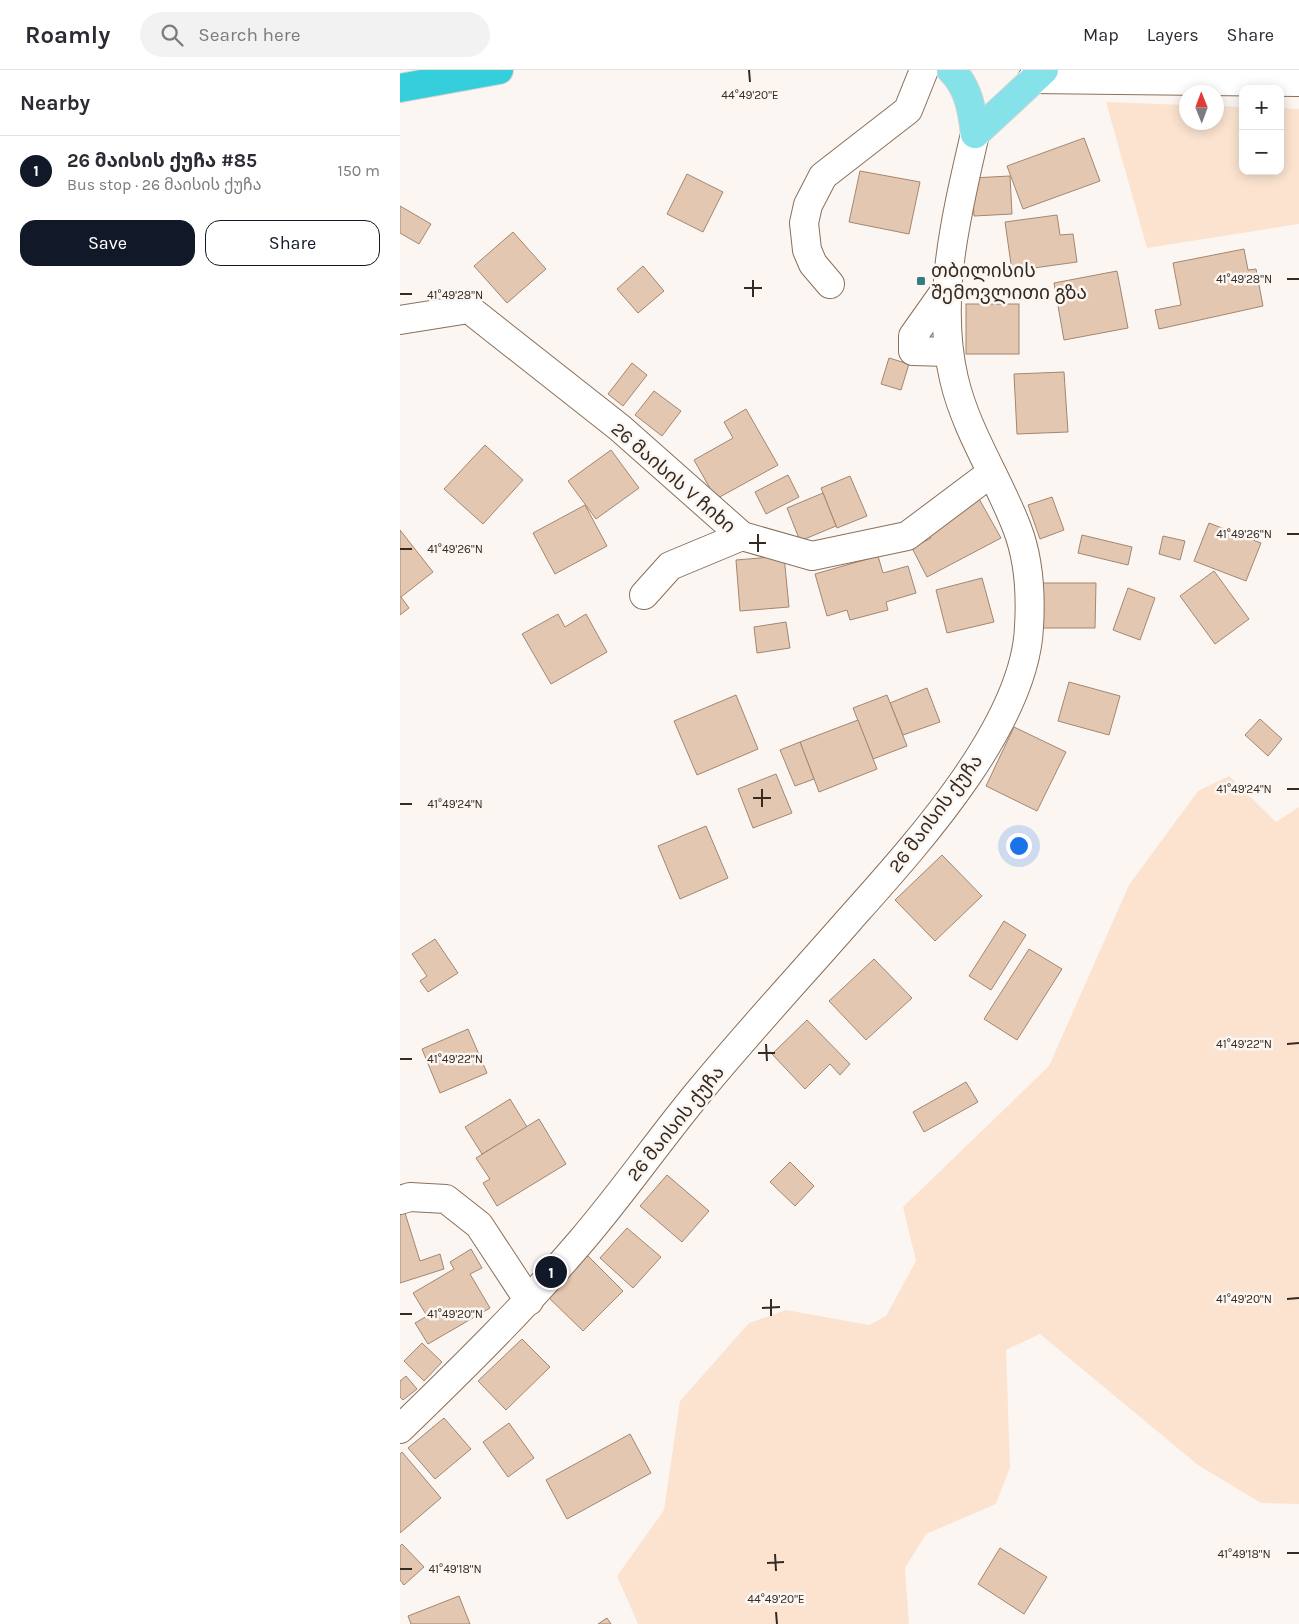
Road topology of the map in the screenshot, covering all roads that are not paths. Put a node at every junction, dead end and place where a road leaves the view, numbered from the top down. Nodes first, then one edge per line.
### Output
1 (499, 70) edge
2 (924, 70) edge
3 (951, 70) edge
4 (1038, 75) edge
5 (1299, 82) edge
6 (400, 88) edge
7 (975, 134) junction
8 (830, 284) dead end
9 (947, 288) junction
10 (400, 320) edge
11 (949, 352) junction
12 (991, 473) junction
13 (742, 536) junction
14 (644, 595) dead end
15 (400, 1200) edge
16 (528, 1301) junction
17 (400, 1429) edge

1 - 6 highway
2 - 8 street
3 - 7 main road
4 - 5 street
4 - 7 main road
7 - 9 street, 26 მაისის ქუჩა
9 - 11 street, 26 მაისის ქუჩა
9 - 11 street
10 - 13 street, 26 მაისის V ჩიხი
11 - 12 street, 26 მაისის ქუჩა
12 - 13 street, 26 მაისის V ჩიხი
12 - 16 street, 26 მაისის ქუჩა
13 - 14 street
15 - 16 street
16 - 17 street, 26 მაისის ქუჩა

